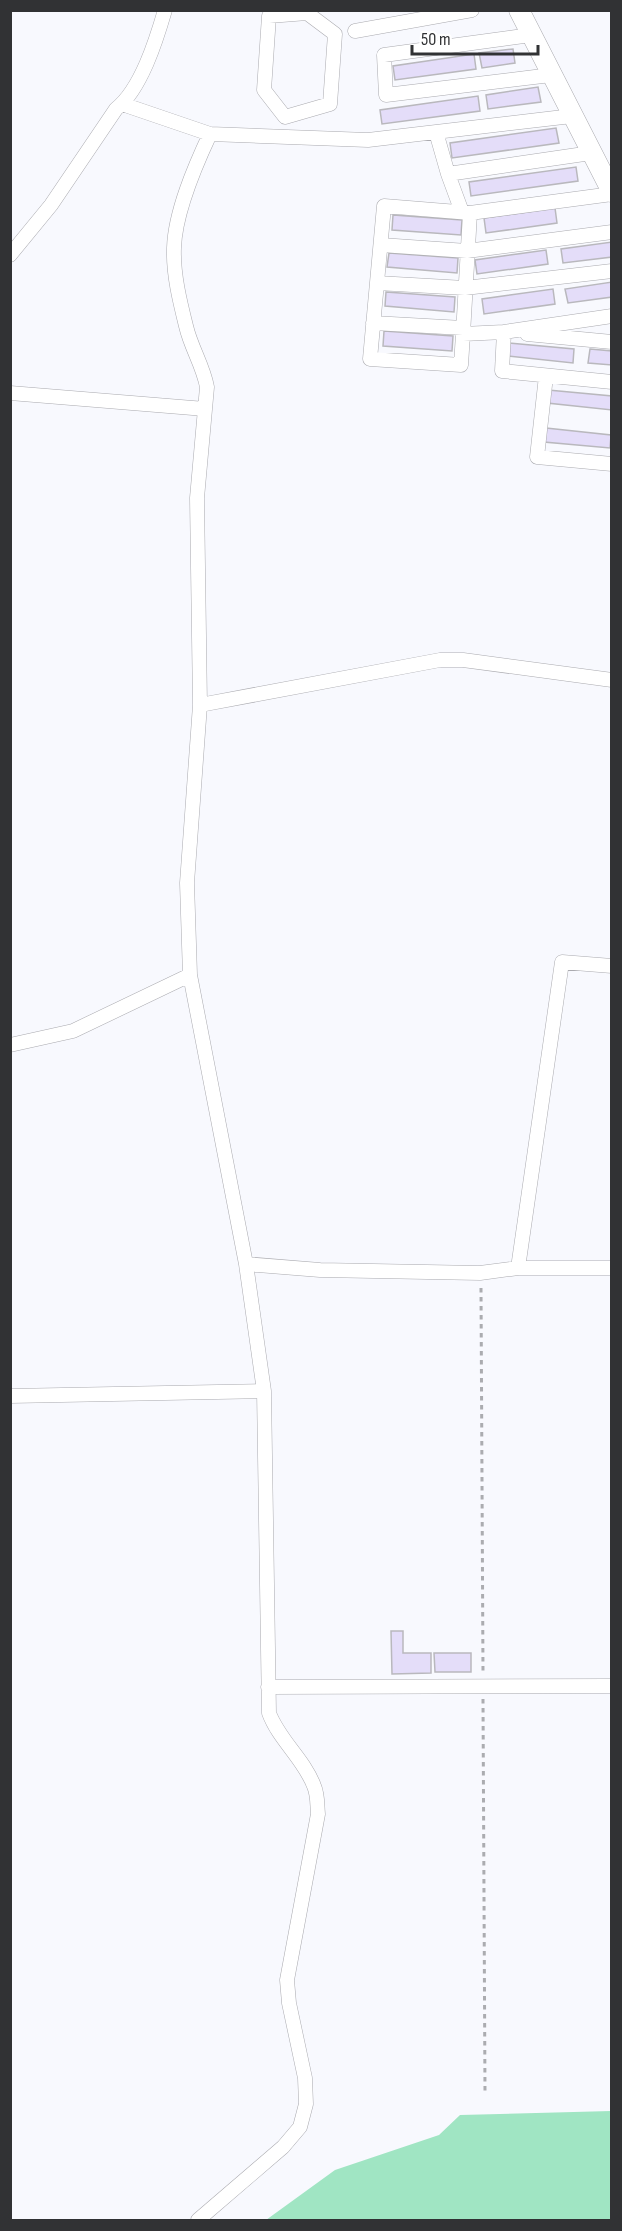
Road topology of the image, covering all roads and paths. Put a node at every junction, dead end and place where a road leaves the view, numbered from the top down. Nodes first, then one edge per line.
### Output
1 (165, 10) edge
2 (472, 10) edge
3 (519, 10) edge
4 (307, 12) edge
5 (355, 31) dead end
6 (531, 35) junction
7 (551, 75) junction
8 (122, 104) junction
9 (572, 116) junction
10 (436, 132) junction
11 (210, 134) junction
12 (591, 153) junction
13 (447, 174) junction
14 (612, 193) edge
15 (466, 212) junction
16 (612, 232) edge
17 (381, 245) junction
18 (467, 251) junction
19 (10, 255) edge
20 (612, 271) edge
21 (377, 283) junction
22 (465, 288) junction
23 (612, 316) edge
24 (373, 323) junction
25 (463, 331) junction
26 (504, 332) junction
27 (612, 342) edge
28 (546, 376) junction
29 (612, 382) edge
30 (10, 393) edge
31 (205, 409) junction
32 (612, 464) edge
33 (612, 680) edge
34 (200, 705) junction
35 (612, 966) edge
36 (190, 975) junction
37 (10, 1046) edge
38 (246, 1264) junction
39 (518, 1268) junction
40 (612, 1268) edge
41 (264, 1391) junction
42 (10, 1396) edge
43 (612, 1686) edge
44 (268, 1687) junction
45 (198, 2220) edge

1 - 8 street
2 - 5 street
3 - 6 street
4 - 4 street
6 - 7 street
6 - 7 street
7 - 9 street
8 - 11 street
8 - 19 street
9 - 10 street
9 - 12 street
10 - 11 street
10 - 13 street
11 - 31 street
12 - 13 street
12 - 14 street
13 - 15 street
14 - 15 street
15 - 17 street
15 - 18 street
16 - 18 street
17 - 18 street
17 - 21 street
18 - 22 street
20 - 22 street
21 - 22 street
21 - 24 street
22 - 25 street
23 - 26 street
24 - 25 street
24 - 25 street
25 - 26 street
26 - 27 street
26 - 28 street
28 - 29 street
28 - 32 street
30 - 31 street
31 - 34 street
33 - 34 street
34 - 36 street
35 - 39 street
36 - 37 street
36 - 38 street
38 - 39 street
38 - 41 street
39 - 40 street
41 - 42 street
41 - 44 street
43 - 44 street
44 - 45 street

